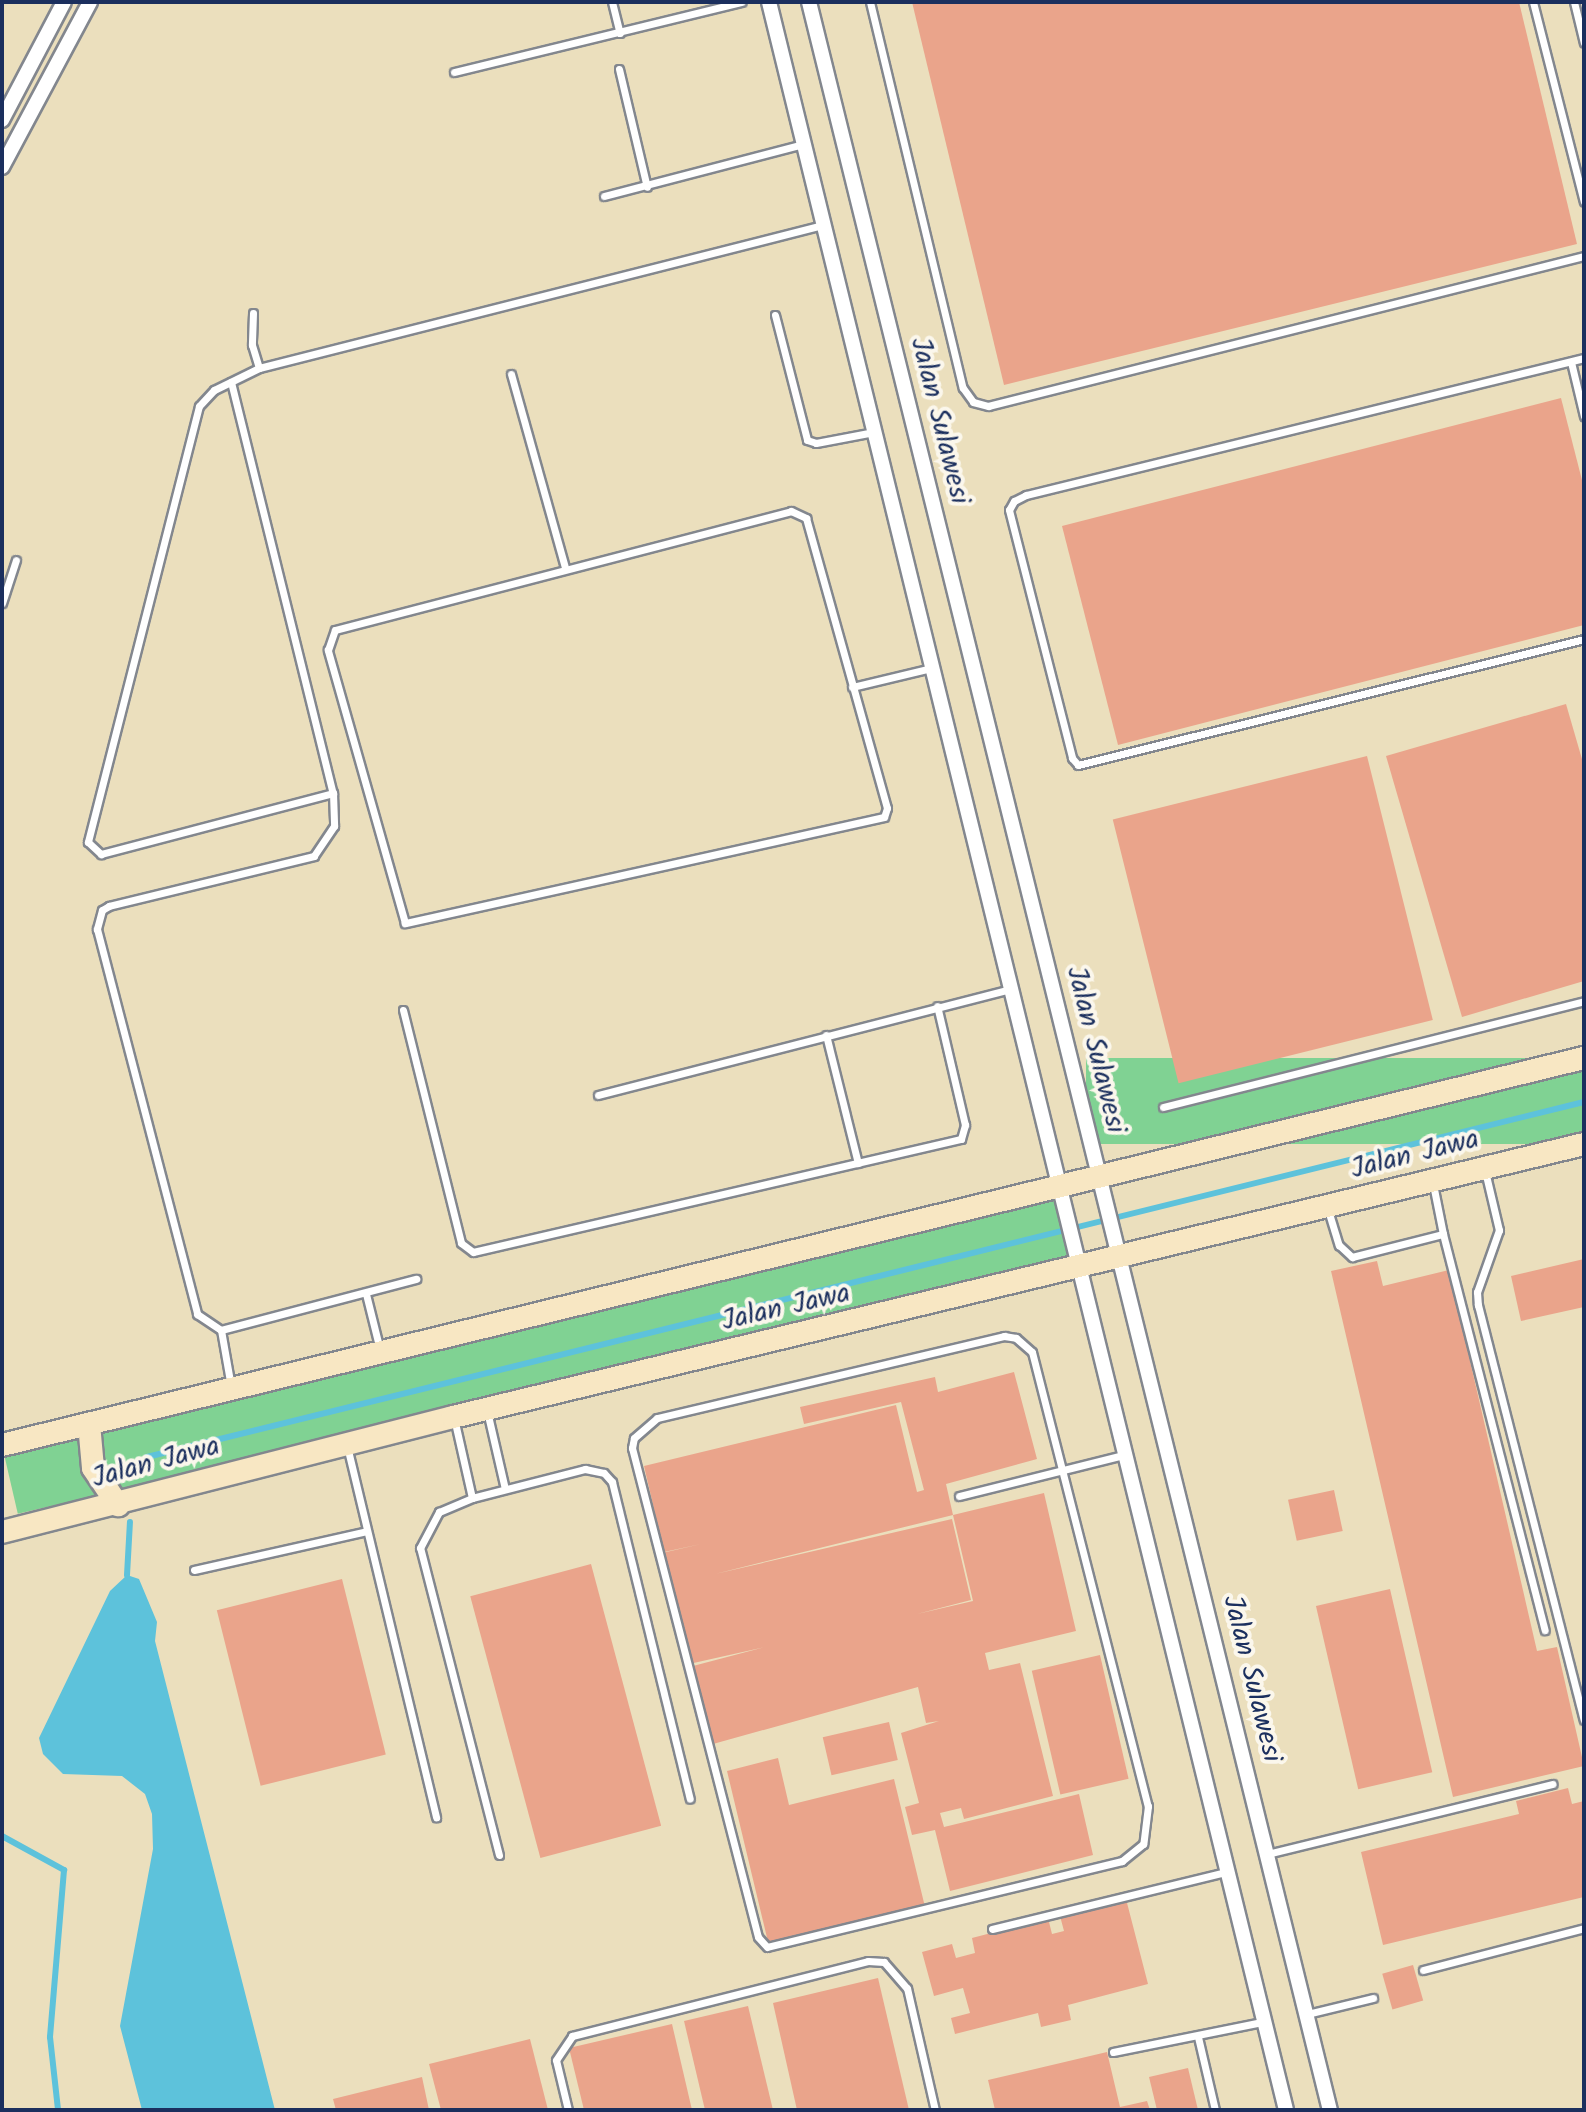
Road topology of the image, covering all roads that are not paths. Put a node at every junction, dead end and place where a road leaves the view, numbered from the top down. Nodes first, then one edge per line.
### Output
1 (90, 2) edge
2 (612, 2) edge
3 (742, 2) edge
4 (769, 2) edge
5 (809, 2) edge
6 (870, 2) edge
7 (1533, 2) edge
8 (1574, 2) edge
9 (62, 5) edge
10 (81, 18) junction
11 (620, 33) junction
12 (1584, 43) edge
13 (619, 69) dead end
14 (454, 72) dead end
15 (15, 97) junction
16 (35, 107) junction
17 (2, 120) edge
18 (804, 144) junction
19 (2, 167) edge
20 (647, 187) junction
21 (604, 196) dead end
22 (1584, 202) edge
23 (823, 225) junction
24 (1584, 256) edge
25 (253, 313) dead end
26 (775, 315) dead end
27 (1584, 358) edge
28 (1571, 362) junction
29 (259, 368) junction
30 (511, 374) dead end
31 (231, 382) junction
32 (1584, 416) edge
33 (874, 432) junction
34 (16, 560) dead end
35 (565, 568) junction
36 (2, 603) edge
37 (1584, 639) edge
38 (932, 668) junction
39 (852, 687) junction
40 (333, 793) junction
41 (1011, 988) junction
42 (1584, 1001) edge
43 (937, 1006) junction
44 (403, 1010) dead end
45 (826, 1035) junction
46 (1584, 1058) edge
47 (598, 1095) dead end
48 (1163, 1107) dead end
49 (1584, 1144) edge
50 (858, 1163) junction
51 (1485, 1169) junction
52 (1432, 1182) junction
53 (1102, 1186) junction
54 (1061, 1195) junction
55 (1328, 1208) junction
56 (1443, 1234) junction
57 (1118, 1250) junction
58 (1077, 1260) junction
59 (416, 1279) dead end
60 (366, 1294) junction
61 (221, 1330) junction
62 (381, 1352) junction
63 (231, 1388) junction
64 (486, 1409) junction
65 (453, 1417) junction
66 (89, 1424) junction
67 (346, 1443) junction
68 (2, 1445) edge
69 (1123, 1455) junction
70 (1062, 1472) junction
71 (505, 1489) junction
72 (959, 1496) dead end
73 (472, 1498) junction
74 (118, 1505) junction
75 (367, 1531) junction
76 (2, 1532) edge
77 (194, 1570) dead end
78 (1545, 1630) dead end
79 (1584, 1720) edge
80 (1553, 1784) dead end
81 (690, 1799) dead end
82 (436, 1817) dead end
83 (1267, 1854) junction
84 (499, 1855) dead end
85 (1226, 1872) junction
86 (1584, 1928) edge
87 (992, 1929) dead end
88 (1423, 1970) dead end
89 (1373, 1998) dead end
90 (1307, 2014) junction
91 (1262, 2022) junction
92 (1198, 2037) junction
93 (1113, 2052) dead end
94 (568, 2110) edge
95 (935, 2110) edge
96 (1215, 2110) edge
97 (1286, 2110) edge
98 (1330, 2110) edge

1 - 10 street
2 - 11 lane
3 - 11 lane
4 - 18 street
5 - 53 street, Jalan Sulawesi
6 - 24 lane
7 - 22 lane
8 - 12 lane
9 - 10 street
9 - 15 street
10 - 16 street
11 - 14 lane
13 - 20 lane
15 - 16 street
15 - 17 street
16 - 19 street
18 - 20 lane
18 - 23 street
20 - 21 lane
23 - 29 lane
23 - 33 street
25 - 29 lane
26 - 33 lane
27 - 28 lane
28 - 32 lane
28 - 37 lane
29 - 31 lane
30 - 35 lane
31 - 40 lane
31 - 40 lane
33 - 38 street
34 - 36 lane
35 - 39 lane
35 - 39 lane
38 - 39 lane
38 - 41 street
40 - 61 lane
41 - 43 lane
41 - 54 street
42 - 48 lane
43 - 45 lane
43 - 50 lane
44 - 50 lane
45 - 47 lane
45 - 50 lane
46 - 53 street, Jalan Jawa
49 - 51 street, Jalan Jawa
51 - 52 street, Jalan Jawa
51 - 79 lane
52 - 55 street, Jalan Jawa
52 - 56 lane
53 - 54 street, Jalan Jawa
53 - 57 street, Jalan Sulawesi
54 - 58 street
54 - 62 street, Jalan Jawa
55 - 56 lane
55 - 57 street, Jalan Jawa
56 - 78 lane
57 - 58 street, Jalan Jawa
57 - 83 street, Jalan Sulawesi
58 - 64 street, Jalan Jawa
58 - 69 street
59 - 60 lane
60 - 61 lane
60 - 62 lane
61 - 63 lane
62 - 63 street, Jalan Jawa
63 - 66 street, Jalan Jawa
64 - 65 street, Jalan Jawa
64 - 71 lane
65 - 67 street, Jalan Jawa
65 - 73 lane
66 - 68 street, Jalan Jawa
66 - 74 street
67 - 74 street, Jalan Jawa
67 - 75 lane
69 - 70 lane
69 - 85 street
70 - 70 lane
70 - 72 lane
71 - 73 lane
71 - 81 lane
73 - 84 lane
74 - 76 street, Jalan Jawa
75 - 77 lane
75 - 82 lane
80 - 83 lane
83 - 90 street, Jalan Sulawesi
85 - 87 lane
85 - 91 street
86 - 88 lane
89 - 90 lane
90 - 98 street, Jalan Sulawesi
91 - 92 lane
91 - 97 street
92 - 93 lane
92 - 96 lane
94 - 95 lane

